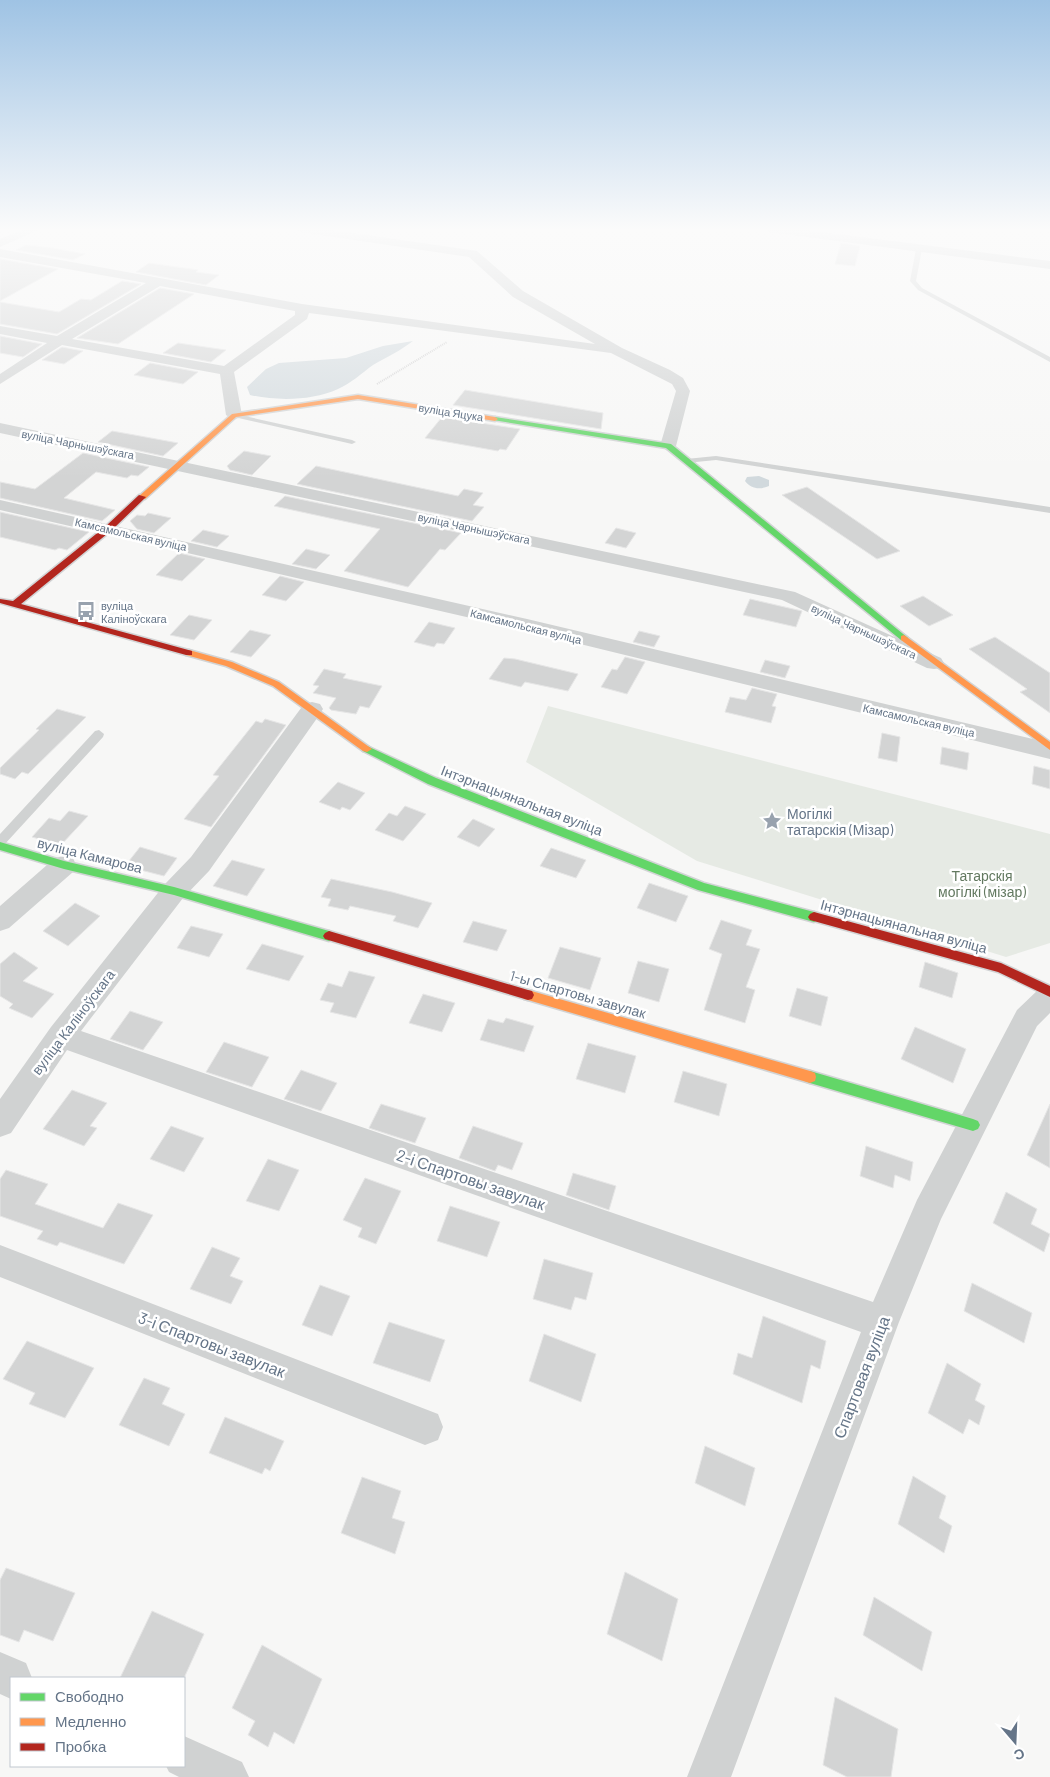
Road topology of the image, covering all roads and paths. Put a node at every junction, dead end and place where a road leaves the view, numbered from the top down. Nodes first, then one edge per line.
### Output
1 (107, 312) edge
2 (302, 312) edge
3 (329, 312) edge
4 (549, 312) edge
5 (962, 312) edge
6 (0, 330) edge
7 (465, 332) junction
8 (59, 341) junction
9 (617, 351) junction
10 (1050, 360) edge
11 (226, 371) junction
12 (0, 380) edge
13 (358, 397) junction
14 (234, 414) junction
15 (0, 428) edge
16 (352, 442) dead end
17 (668, 446) junction
18 (686, 461) junction
19 (177, 464) junction
20 (0, 505) edge
21 (1050, 510) edge
22 (109, 528) junction
23 (0, 600) edge
24 (15, 604) junction
25 (936, 664) junction
26 (312, 709) junction
27 (99, 734) dead end
28 (1050, 747) edge
29 (1050, 751) edge
30 (0, 842) edge
31 (0, 846) edge
32 (64, 865) junction
33 (174, 891) junction
34 (0, 921) edge
35 (1050, 994) edge
36 (61, 1036) junction
37 (0, 1123) edge
38 (973, 1125) junction
39 (0, 1260) edge
40 (882, 1322) junction
41 (424, 1427) dead end
42 (185, 1757) edge
43 (227, 1777) edge
44 (709, 1777) edge

1 - 8 street
2 - 11 street
3 - 7 street
4 - 9 street
5 - 10 lane
6 - 8 street
7 - 9 street
7 - 13 path
8 - 11 street
8 - 12 street
9 - 17 street
11 - 14 street
13 - 14 street, вуліца Яцука
13 - 17 street, вуліца Яцука
14 - 16 lane
14 - 19 street
15 - 19 street, вуліца Чарнышэўскага
17 - 18 street, вуліца Чарнышэўскага
18 - 21 lane
18 - 25 street, вуліца Чарнышэўскага
19 - 22 street
19 - 25 street, вуліца Чарнышэўскага
20 - 22 street, Камсамольская вуліца
22 - 24 street
22 - 29 street, Камсамольская вуліца
23 - 24 street, Інтэрнацыянальная вуліца
24 - 26 street, Інтэрнацыянальная вуліца
25 - 28 street, вуліца Чарнышэўскага
26 - 33 street, вуліца Каліноўскага
26 - 35 street, Інтэрнацыянальная вуліца
27 - 30 lane
31 - 32 street, вуліца Камарова
32 - 33 street, вуліца Камарова
32 - 34 street
33 - 36 street, вуліца Каліноўскага
33 - 38 street, 1-ы Спартовы завулак
35 - 38 street, Спартовая вуліца
36 - 37 street, вуліца Каліноўскага
36 - 40 street, 2-і Спартовы завулак
38 - 40 street, Спартовая вуліца
39 - 41 street, 3-і Спартовы завулак
40 - 44 street, Спартовая вуліца
42 - 43 street

